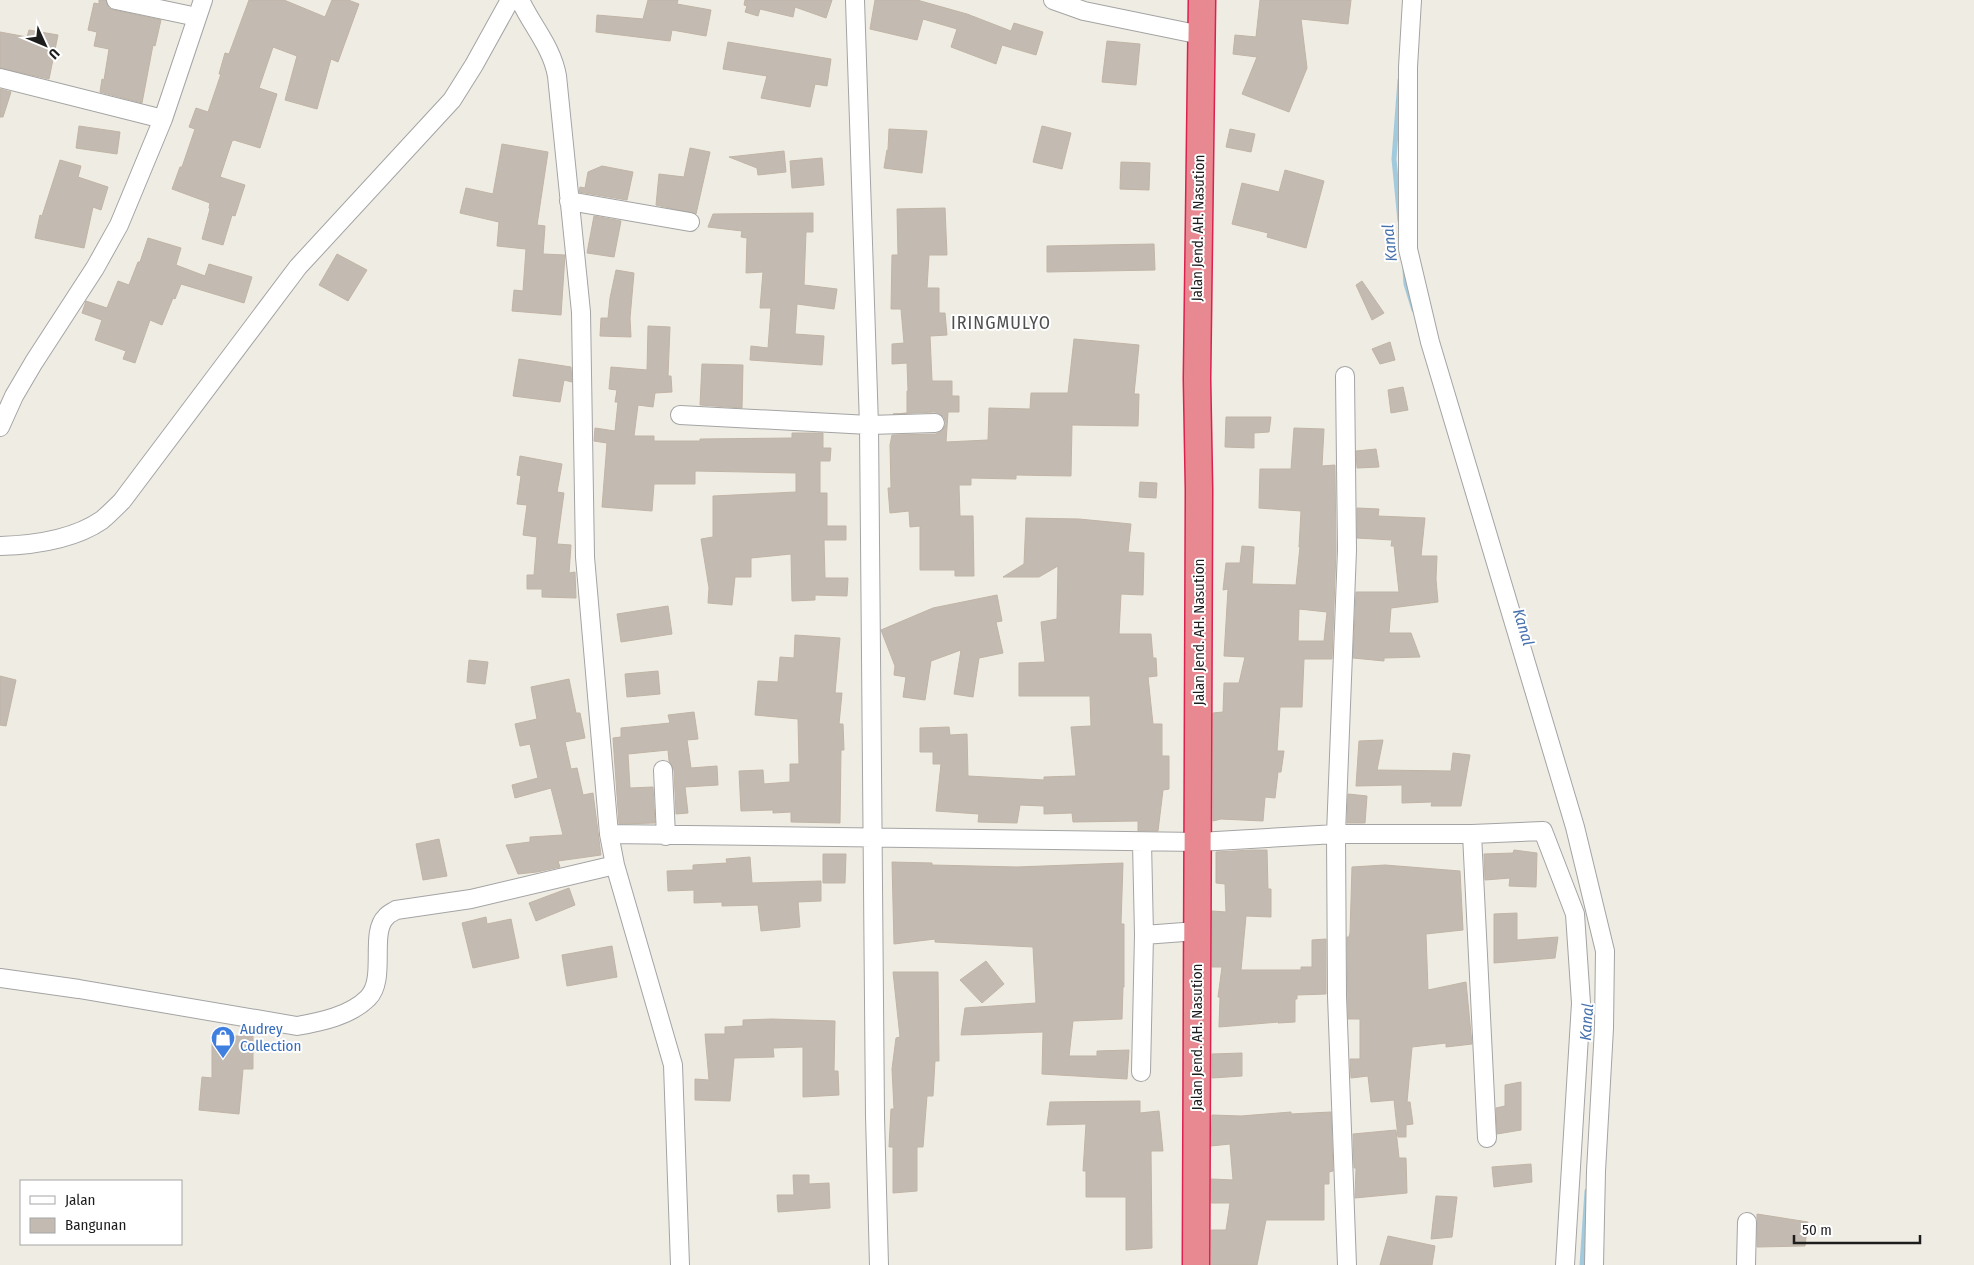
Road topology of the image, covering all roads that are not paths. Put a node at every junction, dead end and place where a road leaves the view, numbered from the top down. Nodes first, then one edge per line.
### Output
1 (116, 0) edge
2 (510, 0) edge
3 (520, 0) edge
4 (855, 0) edge
5 (1053, 0) edge
6 (1202, 0) edge
7 (1412, 0) edge
8 (200, 8) edge
9 (1201, 35) junction
10 (0, 78) edge
11 (163, 119) junction
12 (569, 201) junction
13 (690, 222) dead end
14 (1345, 376) dead end
15 (680, 414) dead end
16 (935, 423) dead end
17 (869, 425) junction
18 (0, 427) edge
19 (0, 546) edge
20 (662, 770) dead end
21 (609, 834) junction
22 (1336, 834) junction
23 (1472, 834) junction
24 (666, 836) junction
25 (873, 838) junction
26 (1142, 842) junction
27 (1199, 842) junction
28 (615, 865) junction
29 (1197, 932) junction
30 (1144, 936) junction
31 (0, 978) edge
32 (1141, 1072) dead end
33 (1487, 1138) dead end
34 (1747, 1222) dead end
35 (680, 1265) edge
36 (879, 1265) edge
37 (1196, 1265) edge
38 (1347, 1265) edge
39 (1565, 1265) edge
40 (1594, 1265) edge
41 (1746, 1265) edge

1 - 8 street
2 - 19 street
3 - 12 street
4 - 17 street
5 - 9 street
6 - 9 highway, Jalan Jend. AH. Nasution
7 - 40 street
8 - 11 street
9 - 27 highway, Jalan Jend. AH. Nasution
10 - 11 street
11 - 18 street
12 - 13 street
12 - 21 street
14 - 22 street
15 - 17 street
16 - 17 street
17 - 25 street
20 - 24 street
21 - 24 street
21 - 28 street
22 - 23 street
22 - 27 street
22 - 38 street
23 - 33 street
23 - 39 street
24 - 25 street
25 - 26 street
25 - 36 street
26 - 27 street
26 - 30 street
27 - 29 highway, Jalan Jend. AH. Nasution
28 - 31 street
28 - 35 street
29 - 30 street
29 - 37 highway, Jalan Jend. AH. Nasution
30 - 32 street
34 - 41 street

